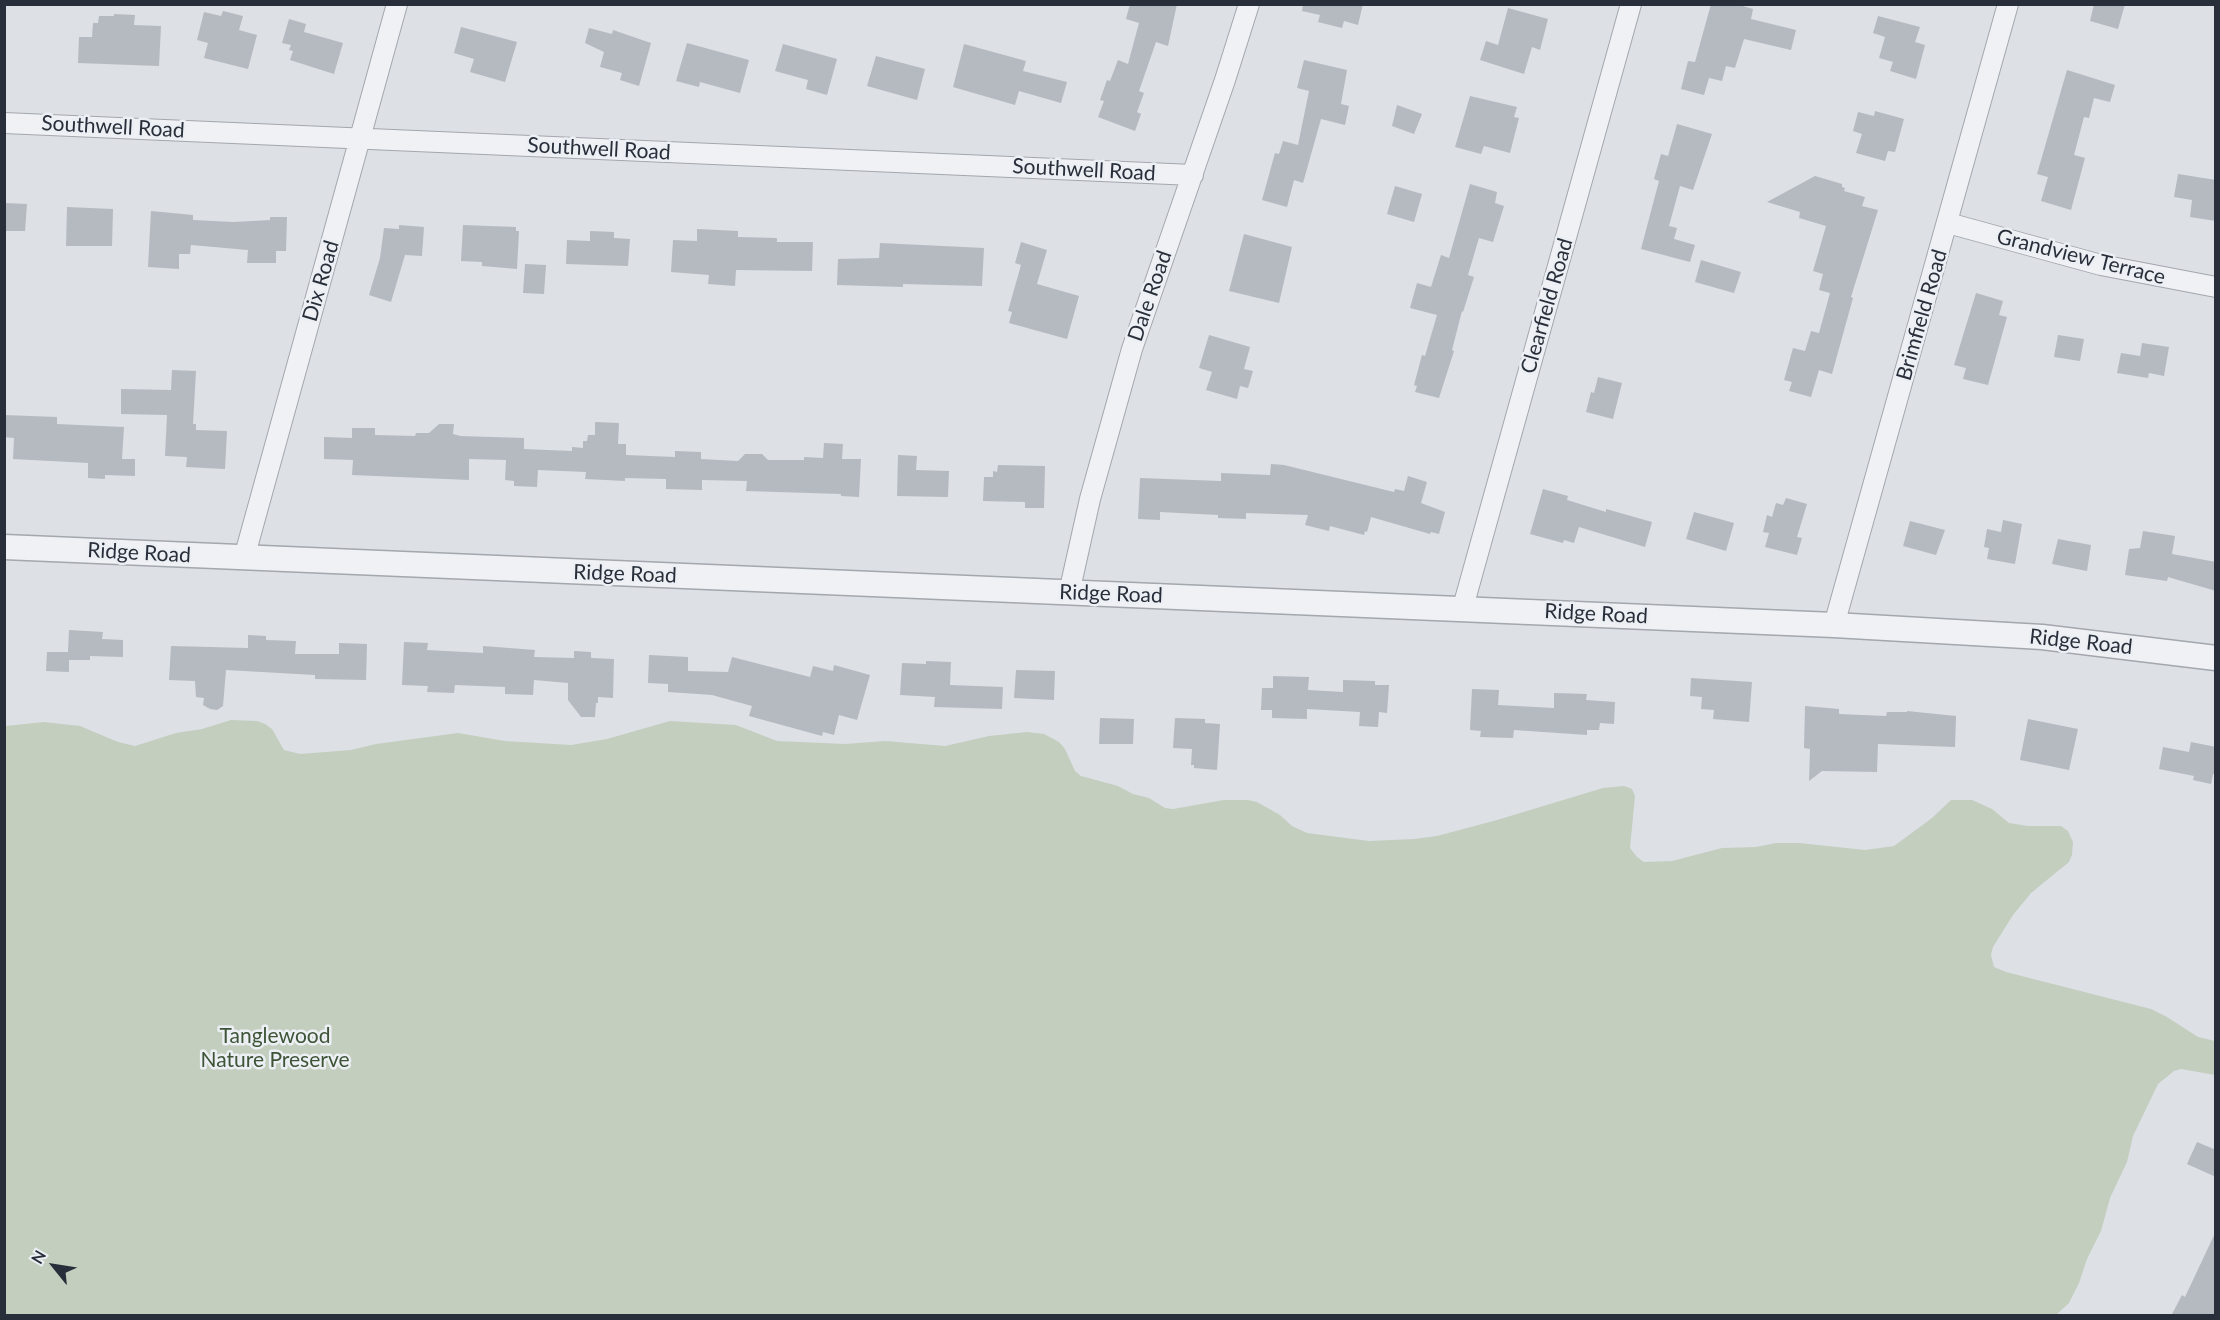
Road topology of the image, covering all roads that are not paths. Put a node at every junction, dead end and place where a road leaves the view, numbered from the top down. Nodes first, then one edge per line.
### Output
1 (397, 4) edge
2 (1249, 4) edge
3 (1632, 4) edge
4 (2008, 4) edge
5 (4, 123) edge
6 (361, 138) junction
7 (1192, 175) junction
8 (1948, 223) junction
9 (2216, 286) edge
10 (4, 547) edge
11 (244, 558) junction
12 (1069, 593) junction
13 (1463, 607) junction
14 (1834, 624) junction
15 (2216, 658) edge

1 - 6 street, Dix Road
2 - 7 street, Dale Road
3 - 13 street, Clearfield Road
4 - 8 street, Brimfield Road
5 - 6 street, Southwell Road
6 - 7 street, Southwell Road
6 - 11 street, Dix Road
7 - 12 street, Dale Road
8 - 9 street, Grandview Terrace
8 - 14 street, Brimfield Road
10 - 11 street, Ridge Road
11 - 12 street, Ridge Road
12 - 13 street, Ridge Road
13 - 14 street, Ridge Road
14 - 15 street, Ridge Road

